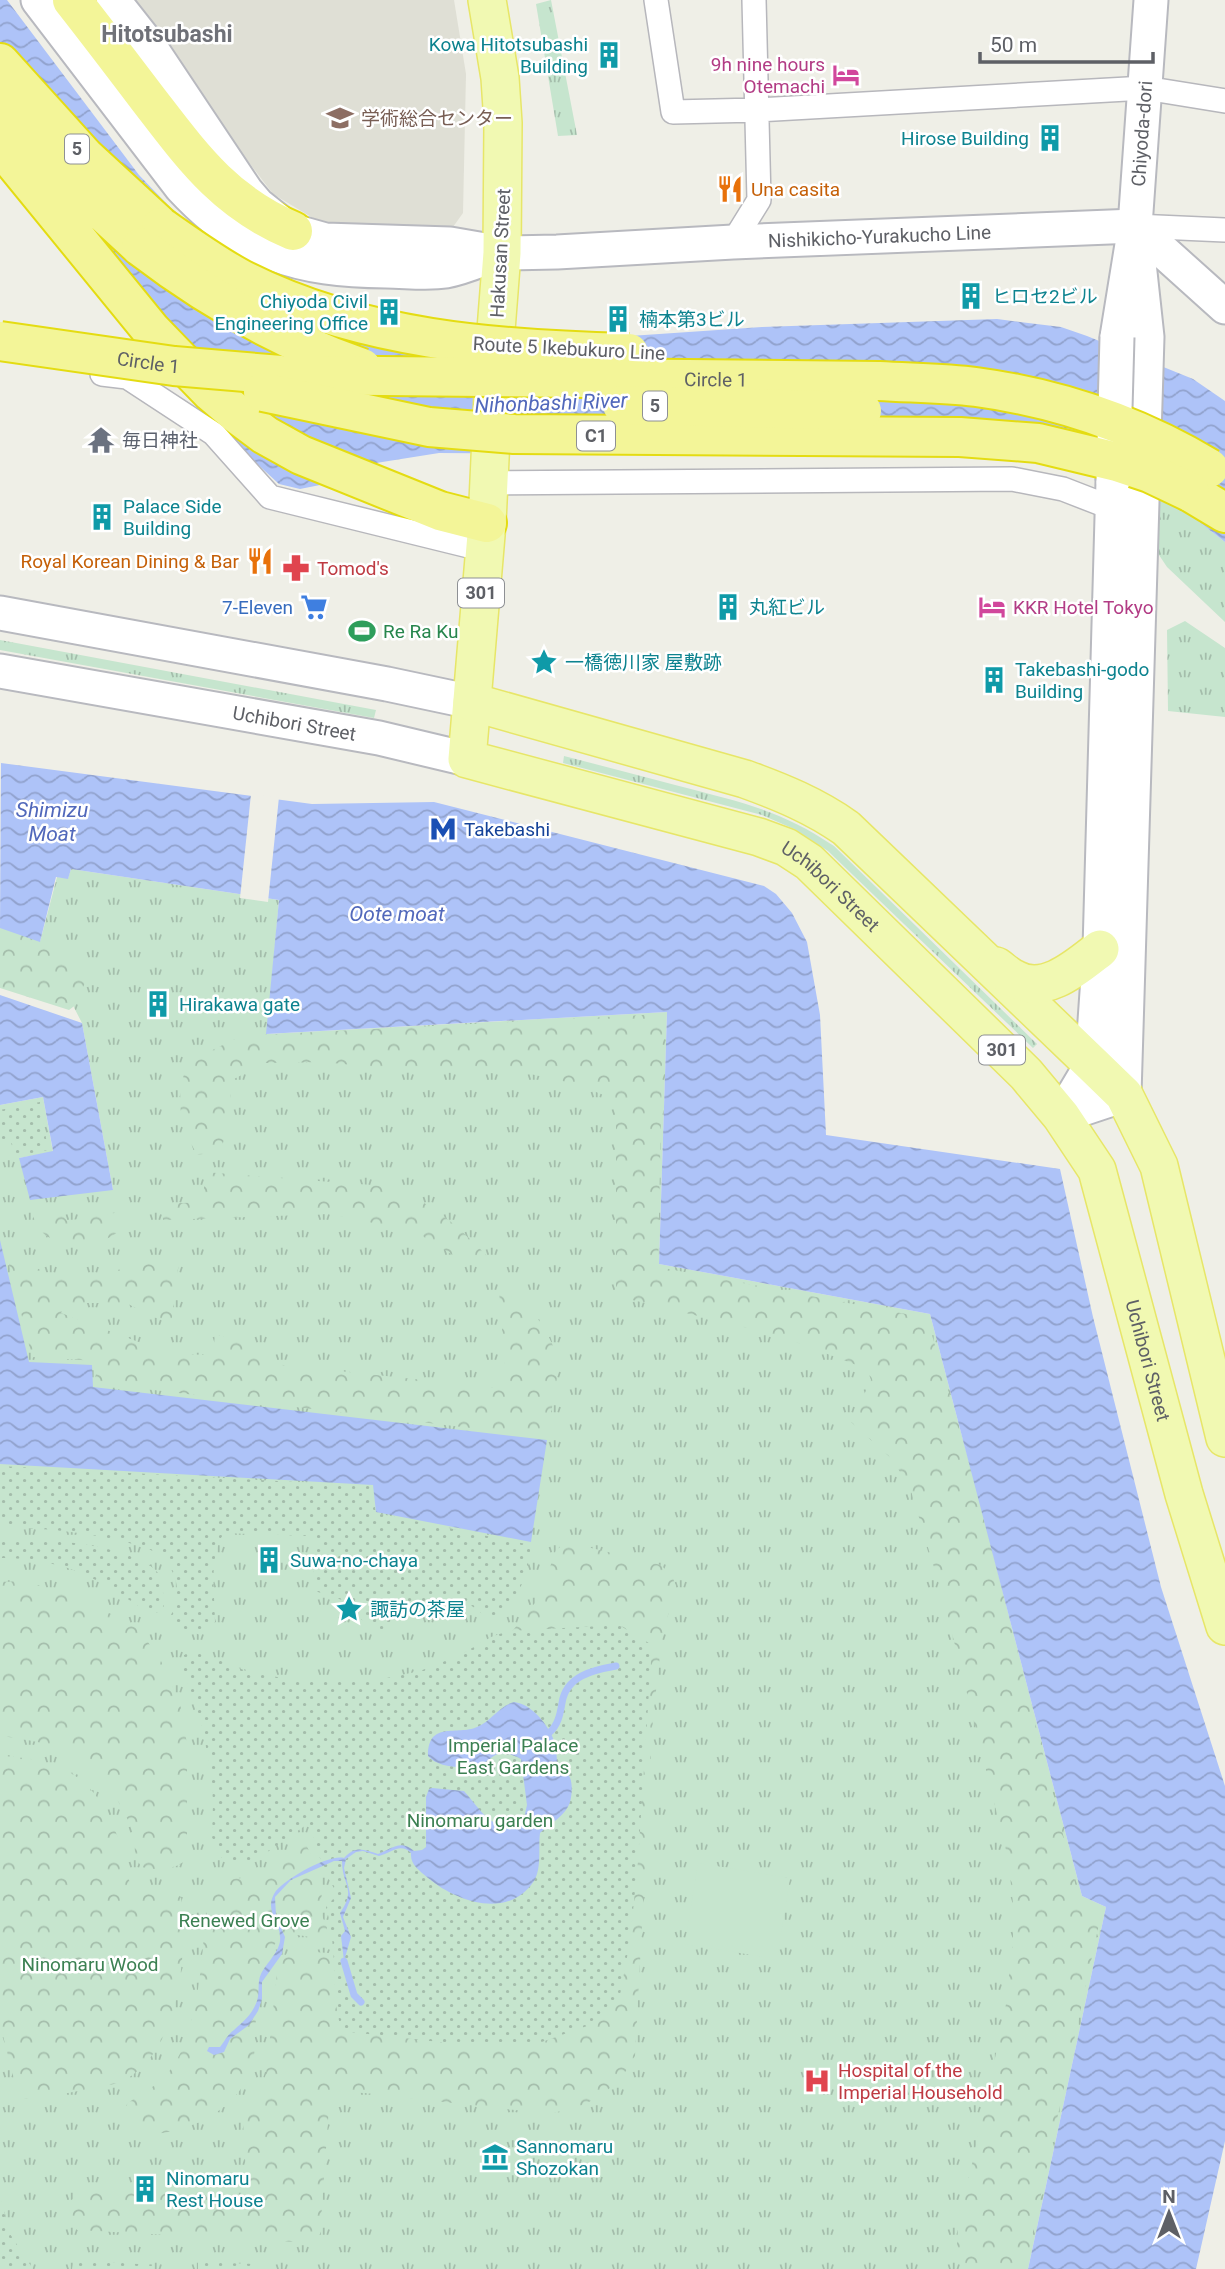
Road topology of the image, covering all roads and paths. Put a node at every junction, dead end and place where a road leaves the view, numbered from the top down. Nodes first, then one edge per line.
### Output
1 (38, 0) edge
2 (72, 0) edge
3 (113, 0) edge
4 (487, 0) edge
5 (656, 0) edge
6 (754, 0) edge
7 (1151, 0) edge
8 (0, 63) edge
9 (1145, 88) junction
10 (1225, 102) edge
11 (0, 105) edge
12 (757, 110) junction
13 (0, 145) edge
14 (1135, 226) junction
15 (1225, 230) edge
16 (293, 231) junction
17 (733, 242) junction
18 (502, 253) junction
19 (1225, 307) edge
20 (0, 341) edge
21 (0, 352) edge
22 (0, 360) edge
23 (491, 471) junction
24 (1208, 479) edge
25 (1123, 493) junction
26 (1225, 513) edge
27 (486, 536) junction
28 (0, 613) edge
29 (0, 671) edge
30 (472, 702) junction
31 (467, 759) junction
32 (964, 943) junction
33 (1100, 949) junction
34 (1092, 1064) junction
35 (1124, 1095) junction
36 (1061, 1116) junction
37 (1225, 1438) edge
38 (1225, 1626) edge

1 - 18 street
2 - 16 highway
3 - 16 street
4 - 18 main road, Hakusan Street / 301
5 - 12 street
6 - 12 street
7 - 9 street, Chiyoda-dori
8 - 24 highway, Route 5 Ikebukuro Line / 5, bridge
9 - 10 street
9 - 12 street
9 - 14 street, Chiyoda-dori
11 - 24 highway, 5, bridge
12 - 17 street
13 - 27 highway
14 - 15 street
14 - 17 street, Nishikicho-Yurakucho Line
14 - 19 street
14 - 25 street, Chiyoda-dori, bridge
16 - 18 street
17 - 18 street, Nishikicho-Yurakucho Line
18 - 23 main road, Hakusan Street / 301, bridge
20 - 24 highway, Circle 1 / C1, bridge
21 - 24 highway, Circle 1 / C1, bridge
22 - 27 street
23 - 25 street
23 - 27 main road, Hakusan Street / 301
24 - 26 highway, C1
25 - 33 street
25 - 35 street
27 - 30 main road, Hakusan Street / 301
28 - 30 street
29 - 31 street, Uchibori Street
30 - 31 main road, Hakusan Street / 301
30 - 32 main road, 301
31 - 36 main road, Uchibori Street / 301
32 - 33 main road, 301
32 - 34 main road, 301
33 - 34 street
34 - 35 main road, 301
34 - 36 street
35 - 36 street
35 - 37 main road, 301
36 - 38 main road, Uchibori Street / 301

